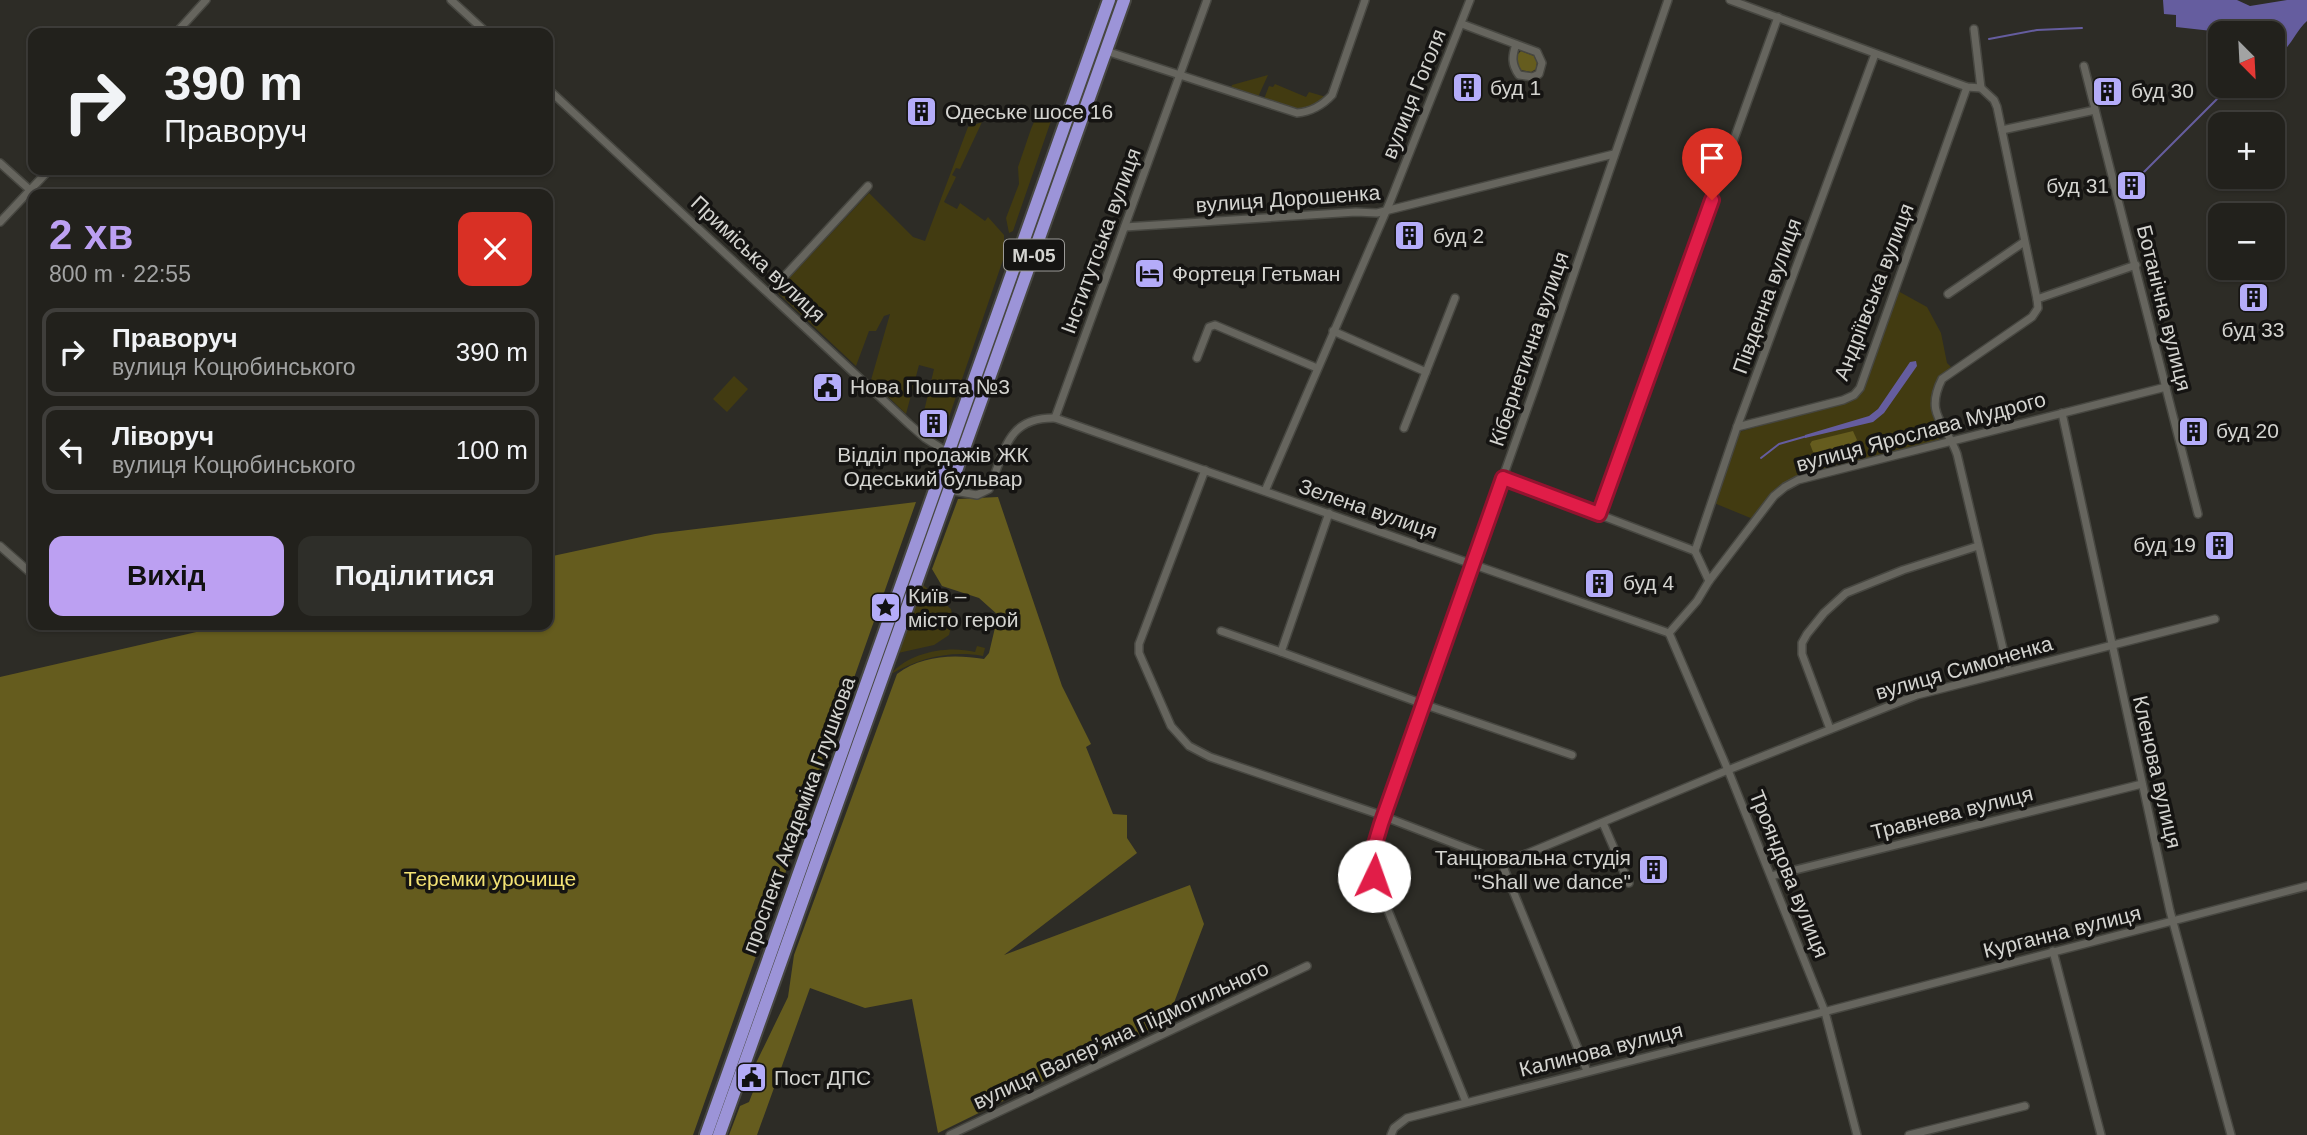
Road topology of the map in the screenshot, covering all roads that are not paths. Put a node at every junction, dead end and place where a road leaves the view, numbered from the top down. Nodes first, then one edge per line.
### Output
1 (206, 0) edge
2 (451, 0) edge
3 (1109, 0) edge
4 (1124, 0) edge
5 (1207, 0) edge
6 (1365, 0) edge
7 (1471, 0) edge
8 (1668, 0) edge
9 (1730, 0) edge
10 (1778, 17) junction
11 (1462, 24) junction
12 (181, 28) edge
13 (482, 28) edge
14 (1974, 29) dead end
15 (1516, 44) junction
16 (1106, 51) junction
17 (1875, 54) junction
18 (2084, 66) dead end
19 (1181, 75) junction
20 (1968, 87) junction
21 (1981, 88) junction
22 (553, 94) edge
23 (2095, 110) junction
24 (2001, 130) junction
25 (1614, 154) junction
26 (0, 163) edge
27 (44, 175) edge
28 (868, 186) dead end
29 (29, 189) edge
30 (31, 189) edge
31 (28, 192) edge
32 (1384, 211) junction
33 (0, 222) edge
34 (1125, 227) junction
35 (2024, 242) junction
36 (2136, 265) junction
37 (769, 293) junction
38 (1948, 294) dead end
39 (1455, 298) dead end
40 (2037, 299) junction
41 (1333, 331) junction
42 (1197, 358) dead end
43 (1317, 368) junction
44 (1426, 372) junction
45 (2166, 387) junction
46 (2062, 413) junction
47 (1055, 418) junction
48 (1737, 427) junction
49 (1404, 428) dead end
50 (1949, 441) junction
51 (947, 452) junction
52 (1205, 470) junction
53 (1503, 478) junction
54 (949, 490) junction
55 (1265, 491) junction
56 (1328, 513) junction
57 (1599, 514) junction
58 (2198, 514) dead end
59 (0, 546) edge
60 (1978, 546) junction
61 (1695, 551) junction
62 (1471, 564) junction
63 (28, 571) edge
64 (1709, 581) junction
65 (2216, 619) dead end
66 (1221, 631) dead end
67 (1669, 633) junction
68 (2112, 646) junction
69 (1281, 652) junction
70 (2008, 670) junction
71 (1423, 704) junction
72 (1830, 729) junction
73 (1572, 755) dead end
74 (1728, 770) junction
75 (2142, 784) junction
76 (1384, 817) junction
77 (1602, 823) junction
78 (1502, 864) junction
79 (1770, 876) junction
80 (1629, 883) dead end
81 (2307, 886) edge
82 (2174, 922) junction
83 (2053, 951) junction
84 (1307, 966) dead end
85 (1825, 1012) junction
86 (1587, 1071) junction
87 (1466, 1102) junction
88 (2025, 1106) dead end
89 (1391, 1134) edge
90 (706, 1135) edge
91 (719, 1135) edge
92 (950, 1135) edge
93 (1857, 1135) edge
94 (1909, 1135) edge
95 (2101, 1135) edge
96 (2231, 1135) edge

1 - 12 street
2 - 13 street
3 - 51 highway, М-05
4 - 16 highway, М-05
5 - 19 street, Інститутська вулиця
6 - 19 street
7 - 11 street, вулиця Гоголя
8 - 25 street, Кібернетична вулиця
9 - 10 street
10 - 17 street
10 - 57 street
11 - 15 street, вулиця Гоголя
11 - 32 street, вулиця Гоголя
14 - 21 street
15 - 15 street, вулиця Гоголя
16 - 19 street
16 - 54 highway, М-05
17 - 20 street
17 - 48 street, Південна вулиця
18 - 23 street, Ботанічна вулиця
19 - 34 street, Інститутська вулиця
20 - 21 street
20 - 48 street, Андріївська вулиця
21 - 24 street
22 - 37 street, Приміська вулиця
23 - 24 street
23 - 36 street, Ботанічна вулиця
24 - 35 street
25 - 32 street, вулиця Дорошенка
25 - 53 street, Кібернетична вулиця
26 - 29 street
27 - 30 street
28 - 37 street
31 - 33 street
32 - 34 street, вулиця Дорошенка
32 - 41 street, вулиця Гоголя
34 - 47 street, Інститутська вулиця
35 - 38 street
35 - 40 street
36 - 40 street
36 - 45 street, Ботанічна вулиця
37 - 51 street, Приміська вулиця
39 - 44 street
40 - 50 street
41 - 43 street, вулиця Гоголя
41 - 44 street
42 - 43 street
43 - 55 street, вулиця Гоголя
44 - 49 street
45 - 46 street, вулиця Ярослава Мудрого
45 - 58 street, Ботанічна вулиця
46 - 50 street, вулиця Ярослава Мудрого
46 - 68 street, Кленова вулиця
47 - 52 street, Зелена вулиця
47 - 54 street
48 - 61 street, Південна вулиця
50 - 60 street
50 - 64 street, вулиця Ярослава Мудрого
51 - 90 highway, проспект Академіка Глушкова / М-05
52 - 55 street, Зелена вулиця
52 - 76 street
53 - 57 street
53 - 62 street, Кібернетична вулиця
54 - 91 highway, проспект Академіка Глушкова / М-05
55 - 56 street, Зелена вулиця
56 - 62 street, Зелена вулиця
56 - 69 street
57 - 61 street
59 - 63 street
60 - 70 street
60 - 72 street
61 - 64 street
62 - 67 street, Зелена вулиця
62 - 71 street, Кібернетична вулиця
64 - 67 street, вулиця Ярослава Мудрого
65 - 68 street, вулиця Симоненка
66 - 69 street
67 - 74 street, Трояндова вулиця
68 - 70 street, вулиця Симоненка
68 - 75 street, Кленова вулиця
69 - 71 street
70 - 72 street, вулиця Симоненка
71 - 73 street
71 - 76 street, Кібернетична вулиця
72 - 74 street, вулиця Симоненка
74 - 77 street, вулиця Симоненка
74 - 79 street, Трояндова вулиця
75 - 79 street, Травнева вулиця
75 - 82 street, Кленова вулиця
76 - 78 street
76 - 87 street, Кібернетична вулиця
77 - 78 street, вулиця Симоненка
77 - 80 street
78 - 86 street
79 - 85 street, Трояндова вулиця
81 - 82 street, Курганна вулиця
82 - 83 street, Курганна вулиця
82 - 96 street, Кленова вулиця
83 - 85 street, Курганна вулиця
83 - 95 street
84 - 92 street, вулиця Валерʼяна Підмогильного
85 - 86 street, Калинова вулиця
85 - 93 street, Трояндова вулиця
86 - 87 street, Калинова вулиця
87 - 89 street, Калинова вулиця
88 - 94 street

